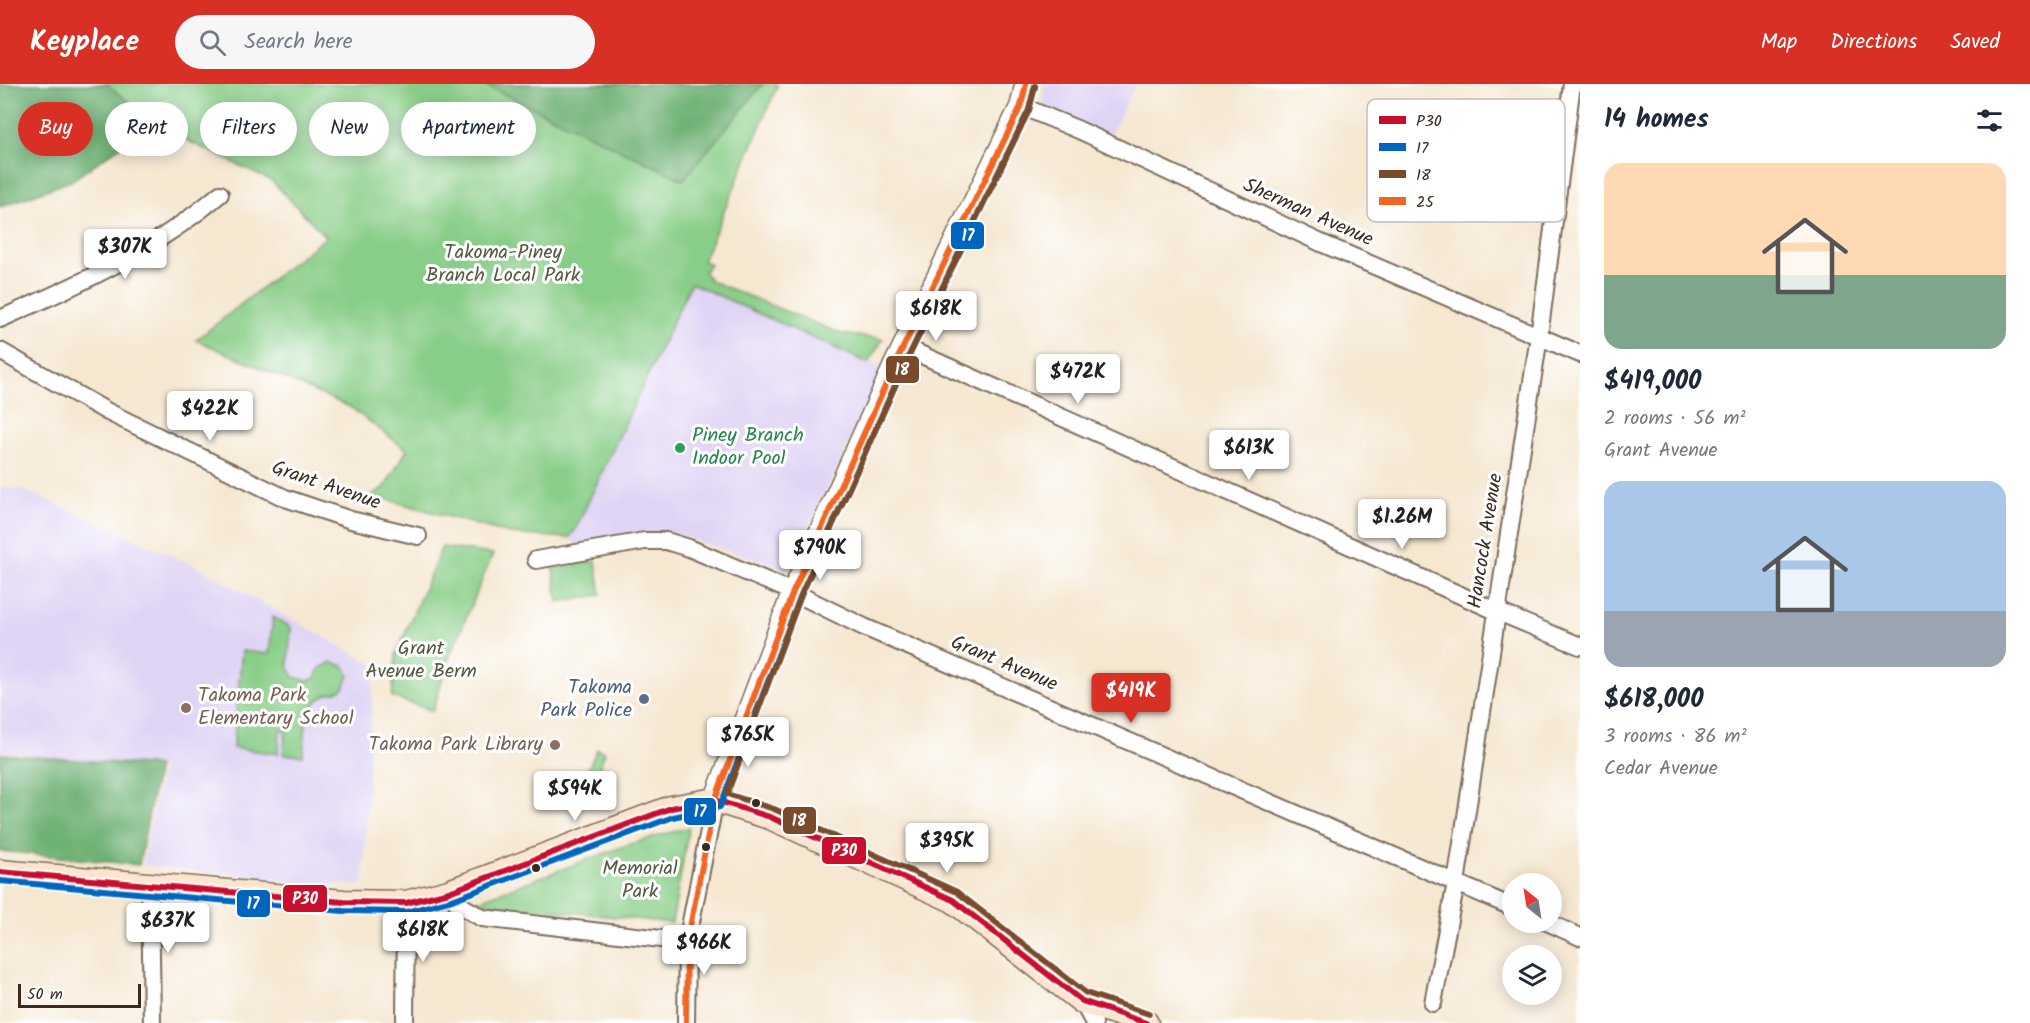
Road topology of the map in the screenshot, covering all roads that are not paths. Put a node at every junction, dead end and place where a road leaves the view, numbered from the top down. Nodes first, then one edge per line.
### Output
1 (1026, 84) edge
2 (1572, 84) edge
3 (1021, 106) junction
4 (1565, 137) edge
5 (220, 194) dead end
6 (1554, 222) edge
7 (0, 319) edge
8 (1539, 336) junction
9 (904, 346) junction
10 (0, 351) edge
11 (1580, 354) edge
12 (418, 536) dead end
13 (536, 560) dead end
14 (793, 592) junction
15 (1496, 611) junction
16 (1580, 646) edge
17 (715, 800) junction
18 (0, 872) edge
19 (1456, 883) junction
20 (150, 886) junction
21 (449, 892) junction
22 (406, 903) junction
23 (1502, 903) edge
24 (1562, 929) edge
25 (1580, 937) edge
26 (687, 942) junction
27 (1082, 1001) junction
28 (1433, 1003) dead end
29 (152, 1023) edge
30 (405, 1023) edge
31 (687, 1023) edge
32 (1094, 1023) edge
33 (1146, 1023) edge

1 - 3 street
2 - 4 street, Hancock Avenue
3 - 8 street, Sherman Avenue
3 - 9 street
5 - 7 street
6 - 8 street, Hancock Avenue
8 - 11 street, Sherman Avenue
8 - 15 street, Hancock Avenue
9 - 14 street
9 - 15 street
10 - 12 street, Grant Avenue
13 - 14 street, Grant Avenue
14 - 17 street
14 - 19 street, Grant Avenue
15 - 16 street
15 - 19 street, Hancock Avenue
17 - 21 main road
17 - 26 street
17 - 27 main road
18 - 20 main road
19 - 23 street, Grant Avenue
19 - 28 street, Hancock Avenue
20 - 22 main road
20 - 29 street
21 - 22 main road
21 - 26 street
22 - 30 street
24 - 25 street
26 - 31 street
27 - 32 street
27 - 33 main road

